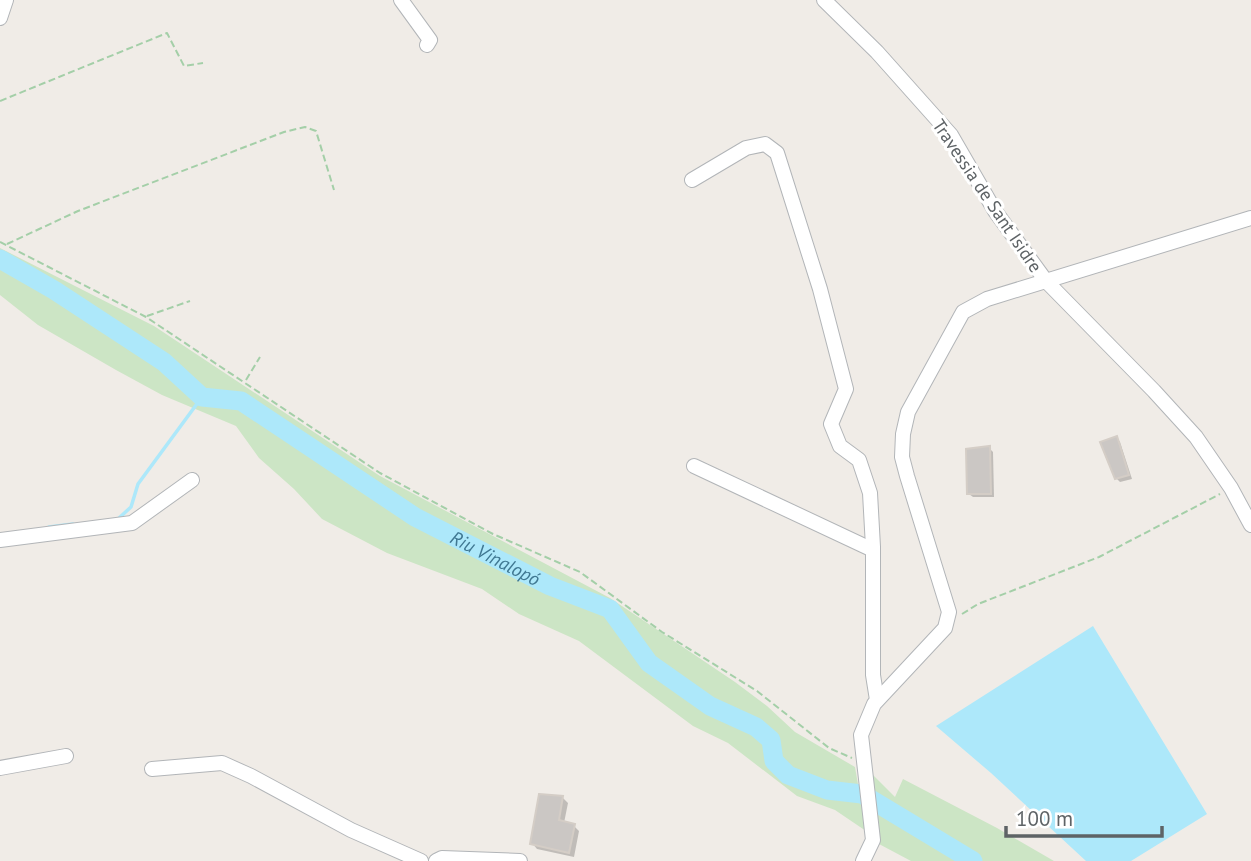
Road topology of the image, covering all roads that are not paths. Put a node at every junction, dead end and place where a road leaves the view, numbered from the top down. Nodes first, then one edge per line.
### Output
1 (6, 0) edge
2 (401, 0) edge
3 (824, 0) edge
4 (0, 18) edge
5 (427, 46) dead end
6 (692, 180) dead end
7 (1251, 218) edge
8 (1046, 281) junction
9 (694, 466) dead end
10 (192, 480) dead end
11 (1251, 525) edge
12 (0, 540) edge
13 (873, 550) junction
14 (877, 700) junction
15 (66, 756) dead end
16 (0, 768) edge
17 (152, 769) dead end
18 (421, 861) edge
19 (436, 861) edge
20 (520, 861) edge
21 (863, 861) edge

1 - 4 street
2 - 5 street
3 - 8 street, Travessia de Sant Isidre
6 - 13 street
7 - 8 street
8 - 11 street, Travessia de Sant Isidre
8 - 14 street
9 - 13 street
10 - 12 street
13 - 14 street
14 - 21 street
15 - 16 street
17 - 18 street
19 - 20 street

